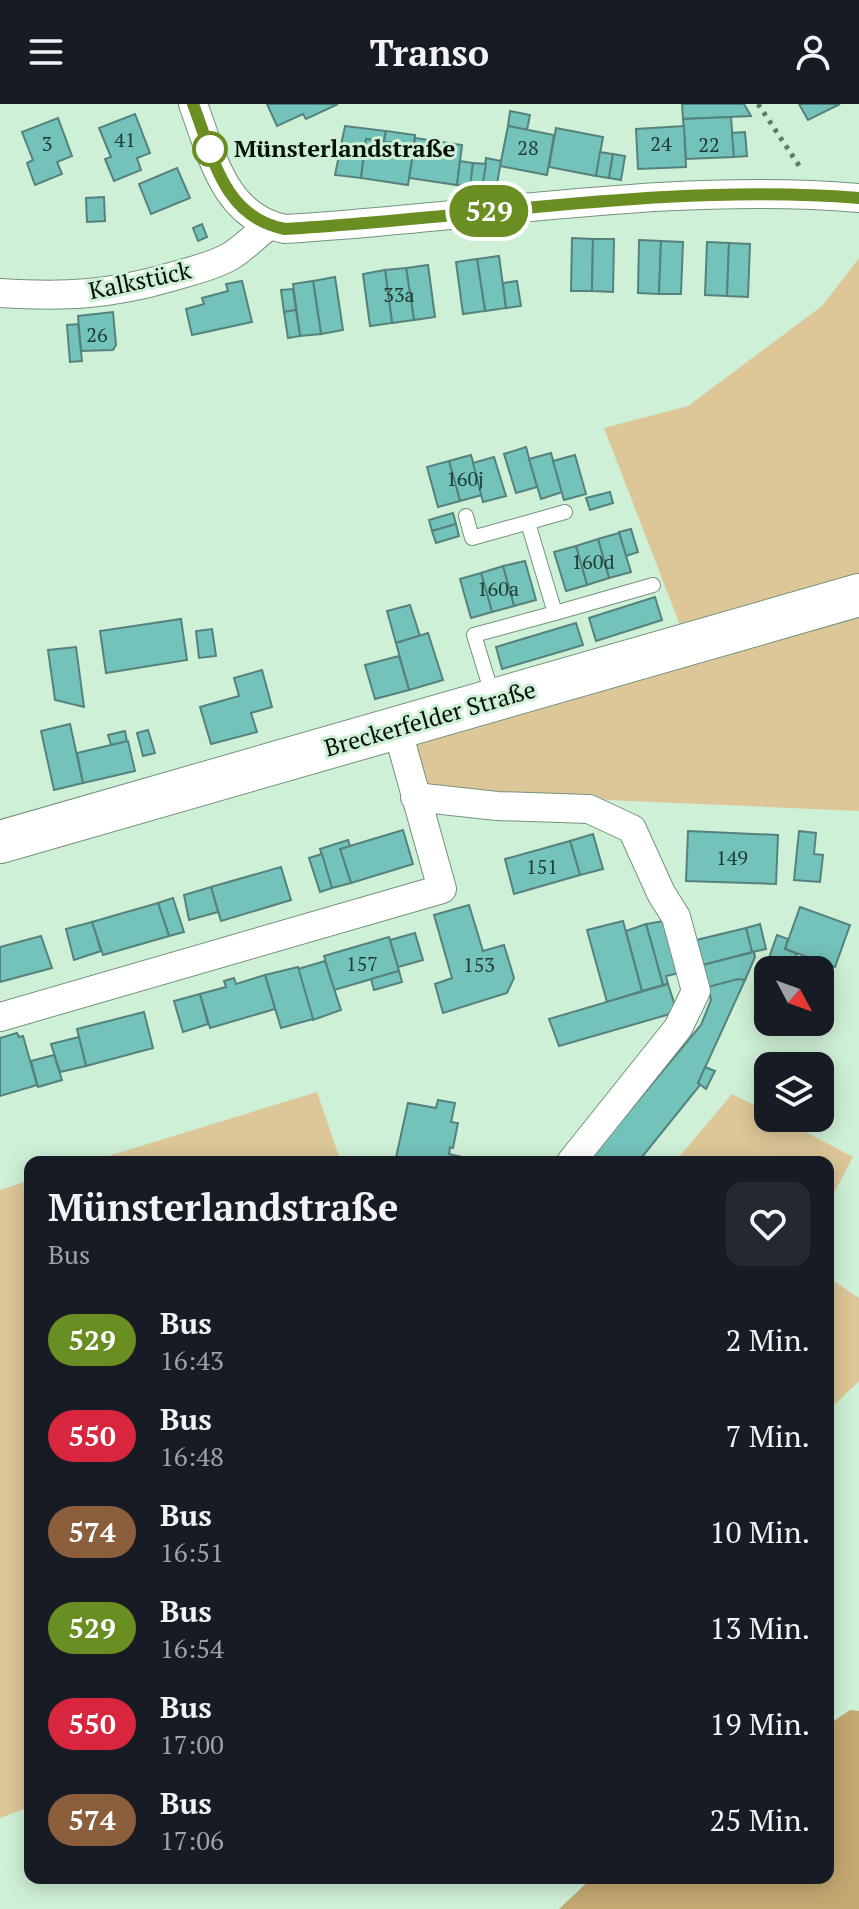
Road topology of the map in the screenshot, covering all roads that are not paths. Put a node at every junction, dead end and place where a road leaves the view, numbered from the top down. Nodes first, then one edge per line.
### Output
1 (193, 104) edge
2 (859, 198) edge
3 (268, 226) junction
4 (0, 293) edge
5 (565, 512) dead end
6 (466, 516) dead end
7 (528, 523) junction
8 (653, 585) dead end
9 (859, 595) edge
10 (555, 613) junction
11 (495, 700) junction
12 (397, 728) junction
13 (415, 797) junction
14 (0, 842) edge
15 (0, 1017) edge
16 (576, 1156) edge

1 - 3 street
2 - 3 street
3 - 4 street, Kalkstück
5 - 7 lane
6 - 7 lane
7 - 10 lane
8 - 10 lane
9 - 11 main road, Breckerfelder Straße
10 - 11 lane
11 - 12 main road, Breckerfelder Straße
12 - 13 street
12 - 14 main road, Breckerfelder Straße
13 - 15 street
13 - 16 street

